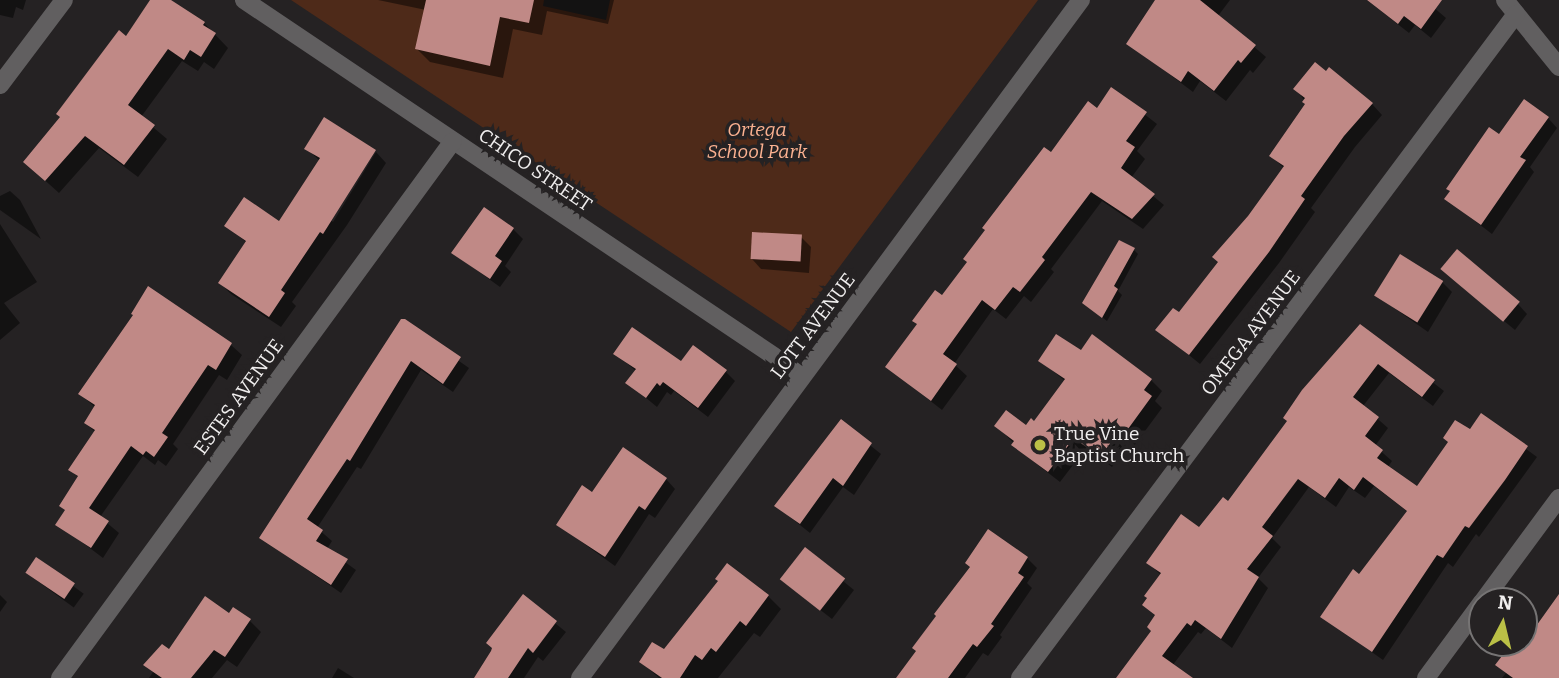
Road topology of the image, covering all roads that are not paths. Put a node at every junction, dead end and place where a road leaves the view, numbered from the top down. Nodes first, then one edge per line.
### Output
1 (64, 0) edge
2 (244, 0) edge
3 (1080, 0) edge
4 (1511, 7) edge
5 (1559, 66) edge
6 (0, 85) edge
7 (453, 141) junction
8 (802, 375) junction
9 (1559, 498) edge
10 (1494, 587) edge
11 (1468, 622) edge
12 (60, 678) edge
13 (580, 678) edge
14 (1020, 678) edge
15 (1426, 678) edge

1 - 6 street
2 - 7 street, CHICO STREET
3 - 8 street, LOTT AVENUE
4 - 5 street
4 - 14 street, OMEGA AVENUE
7 - 8 street, CHICO STREET
7 - 12 street, ESTES AVENUE
8 - 13 street, LOTT AVENUE
9 - 10 street
11 - 15 street

